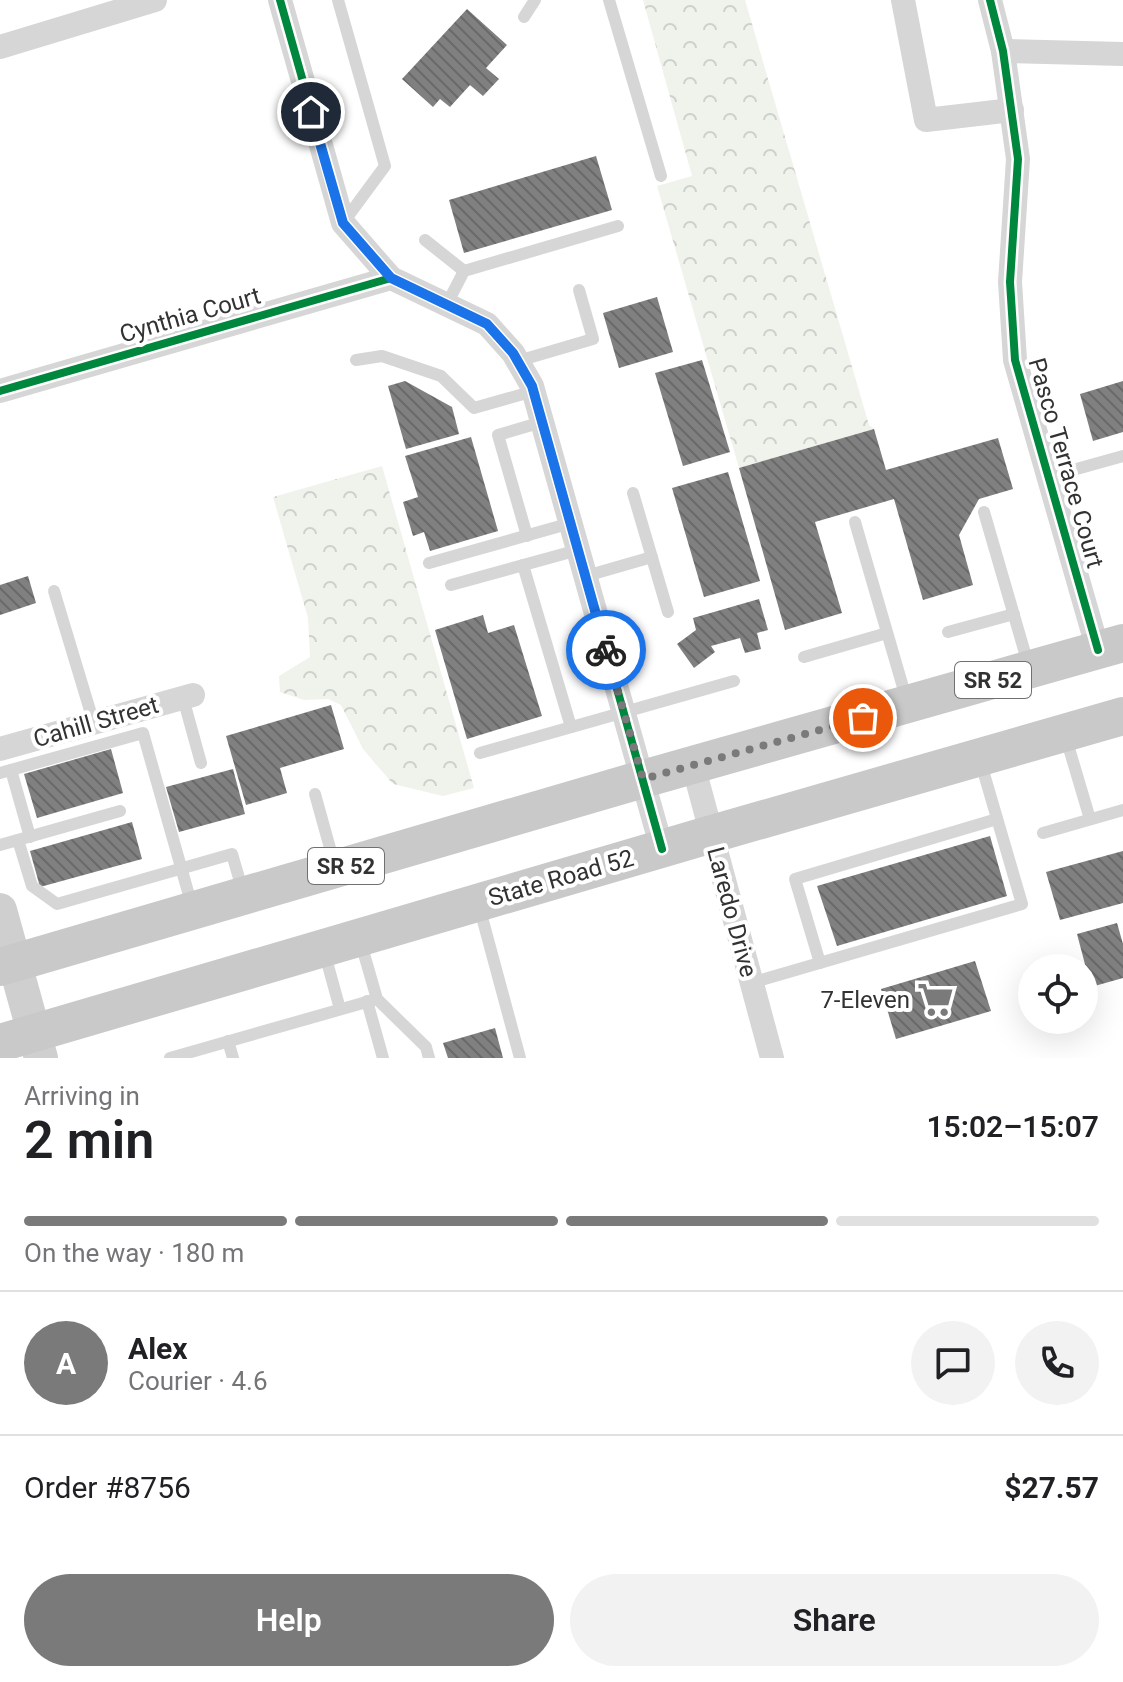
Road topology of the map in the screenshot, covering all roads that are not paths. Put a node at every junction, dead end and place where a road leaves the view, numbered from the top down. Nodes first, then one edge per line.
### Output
1 (155, 0) edge
2 (280, 0) edge
3 (338, 0) edge
4 (535, 0) edge
5 (609, 0) edge
6 (903, 0) edge
7 (990, 0) edge
8 (524, 17) dead end
9 (0, 47) edge
10 (1003, 51) junction
11 (1123, 54) edge
12 (1012, 110) junction
13 (661, 176) dead end
14 (343, 223) junction
15 (618, 226) dead end
16 (425, 240) dead end
17 (464, 271) junction
18 (391, 278) junction
19 (579, 290) dead end
20 (447, 304) junction
21 (356, 360) dead end
22 (518, 361) junction
23 (0, 391) edge
24 (534, 391) junction
25 (542, 422) junction
26 (1123, 456) edge
27 (1048, 477) junction
28 (633, 493) dead end
29 (984, 512) dead end
30 (855, 522) dead end
31 (571, 523) junction
32 (527, 536) junction
33 (578, 550) junction
34 (652, 557) junction
35 (429, 563) dead end
36 (523, 565) junction
37 (586, 576) junction
38 (451, 585) dead end
39 (54, 591) dead end
40 (668, 612) dead end
41 (1014, 614) junction
42 (948, 632) dead end
43 (887, 633) junction
44 (1111, 646) edge
45 (804, 657) dead end
46 (1030, 670) junction
47 (734, 681) dead end
48 (188, 696) joint
49 (908, 704) junction
50 (624, 712) junction
51 (1123, 716) edge
52 (571, 727) junction
53 (1064, 733) junction
54 (97, 734) junction
55 (480, 753) dead end
56 (979, 757) junction
57 (201, 763) dead end
58 (4, 764) edge
59 (693, 765) junction
60 (643, 779) junction
61 (315, 794) dead end
62 (1123, 810) edge
63 (120, 811) dead end
64 (997, 819) junction
65 (1090, 819) junction
66 (1043, 833) dead end
67 (712, 834) junction
68 (24, 839) junction
69 (0, 845) edge
70 (662, 849) junction
71 (181, 868) junction
72 (336, 869) junction
73 (244, 896) junction
74 (478, 903) junction
75 (0, 910) edge
76 (193, 911) junction
77 (359, 937) junction
78 (323, 948) junction
79 (820, 963) junction
80 (7, 965) edge
81 (751, 983) junction
82 (372, 1000) junction
83 (340, 1009) junction
84 (228, 1041) junction
85 (25, 1045) edge
86 (170, 1058) edge
87 (233, 1058) edge
88 (383, 1058) edge
89 (429, 1058) edge
90 (520, 1058) edge
91 (772, 1058) edge

1 - 9 street
2 - 14 street
3 - 14 lane
4 - 8 lane
5 - 13 lane
6 - 12 street
7 - 10 street, Pasco Terrace Court
10 - 11 street
10 - 12 street, Pasco Terrace Court
12 - 27 street, Pasco Terrace Court
14 - 18 street
15 - 17 lane
16 - 17 lane
17 - 20 lane
18 - 20 street
18 - 23 street, Cynthia Court
19 - 22 lane
20 - 22 street
21 - 24 lane
22 - 24 street
24 - 25 street
25 - 31 street
25 - 32 lane
26 - 27 lane
27 - 44 street, Pasco Terrace Court
28 - 34 lane
29 - 41 lane
30 - 43 lane
31 - 32 lane
31 - 33 street
32 - 35 lane
33 - 36 lane
33 - 37 street
34 - 37 lane
34 - 40 lane
36 - 38 lane
36 - 52 lane
37 - 50 street
39 - 54 lane
41 - 42 lane
41 - 46 lane
43 - 45 lane
43 - 49 lane
44 - 46 main road, SR 52
46 - 49 main road, SR 52
47 - 50 lane
48 - 54 street, Cahill Street
48 - 57 lane
49 - 59 main road, SR 52
50 - 52 lane
50 - 60 street
51 - 53 main road, State Road 52
52 - 55 lane
53 - 56 main road, State Road 52
53 - 65 lane
54 - 58 street, Cahill Street
54 - 71 lane
56 - 64 lane
56 - 67 main road, State Road 52
58 - 68 lane
59 - 60 main road, SR 52
59 - 67 street, Laredo Drive
60 - 70 street
60 - 72 main road, SR 52
61 - 72 lane
62 - 65 lane
63 - 68 lane
64 - 79 lane
64 - 79 lane
65 - 66 lane
67 - 70 main road, State Road 52
67 - 81 street, Laredo Drive
68 - 69 lane
68 - 71 lane
70 - 74 main road, State Road 52
71 - 73 lane
71 - 76 lane
72 - 73 main road, SR 52
73 - 76 main road, SR 52
74 - 77 main road, State Road 52
74 - 90 lane
75 - 80 street
76 - 80 main road, SR 52
77 - 78 main road, State Road 52
77 - 82 lane
78 - 83 lane
78 - 85 main road, State Road 52
79 - 81 lane
80 - 85 street
81 - 91 street, Laredo Drive
82 - 83 lane
82 - 88 lane
82 - 89 lane
83 - 84 lane
84 - 86 lane
84 - 87 lane

